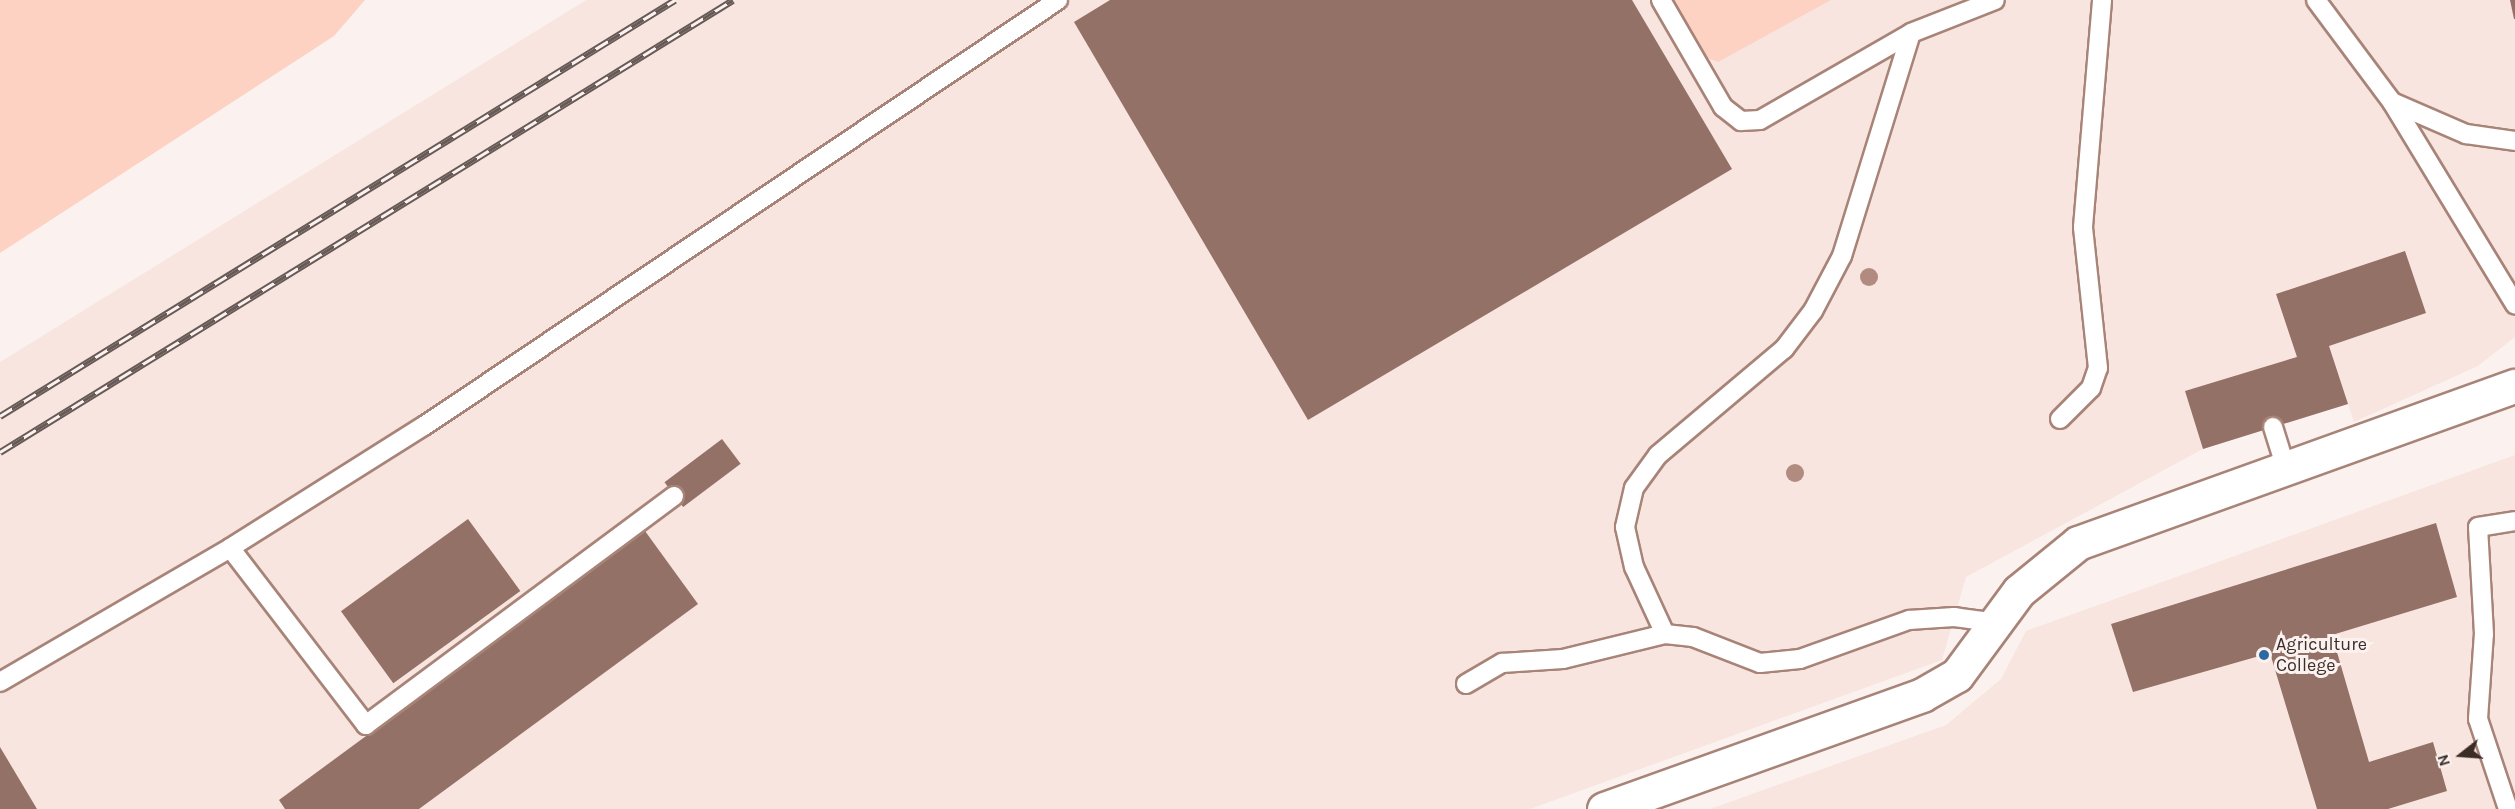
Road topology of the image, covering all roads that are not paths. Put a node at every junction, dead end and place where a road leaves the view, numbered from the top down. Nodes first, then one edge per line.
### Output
1 (1058, 0) edge
2 (1661, 0) edge
3 (1995, 0) edge
4 (2102, 0) edge
5 (2316, 0) edge
6 (1911, 33) junction
7 (2392, 102) junction
8 (2515, 141) edge
9 (2515, 304) edge
10 (2515, 386) edge
11 (2060, 419) dead end
12 (2273, 427) dead end
13 (2287, 472) junction
14 (674, 496) dead end
15 (2515, 521) edge
16 (230, 548) junction
17 (1998, 623) junction
18 (1665, 634) junction
19 (0, 682) edge
20 (1466, 684) dead end
21 (1604, 809) edge
22 (2508, 809) edge

1 - 16 lane
2 - 6 lane
3 - 6 lane
4 - 11 lane
5 - 7 lane
6 - 18 lane
7 - 8 lane
7 - 9 lane
10 - 13 main road
12 - 13 lane
13 - 17 main road
14 - 16 lane
15 - 22 lane
16 - 19 lane
17 - 18 lane
17 - 21 main road
18 - 20 lane

